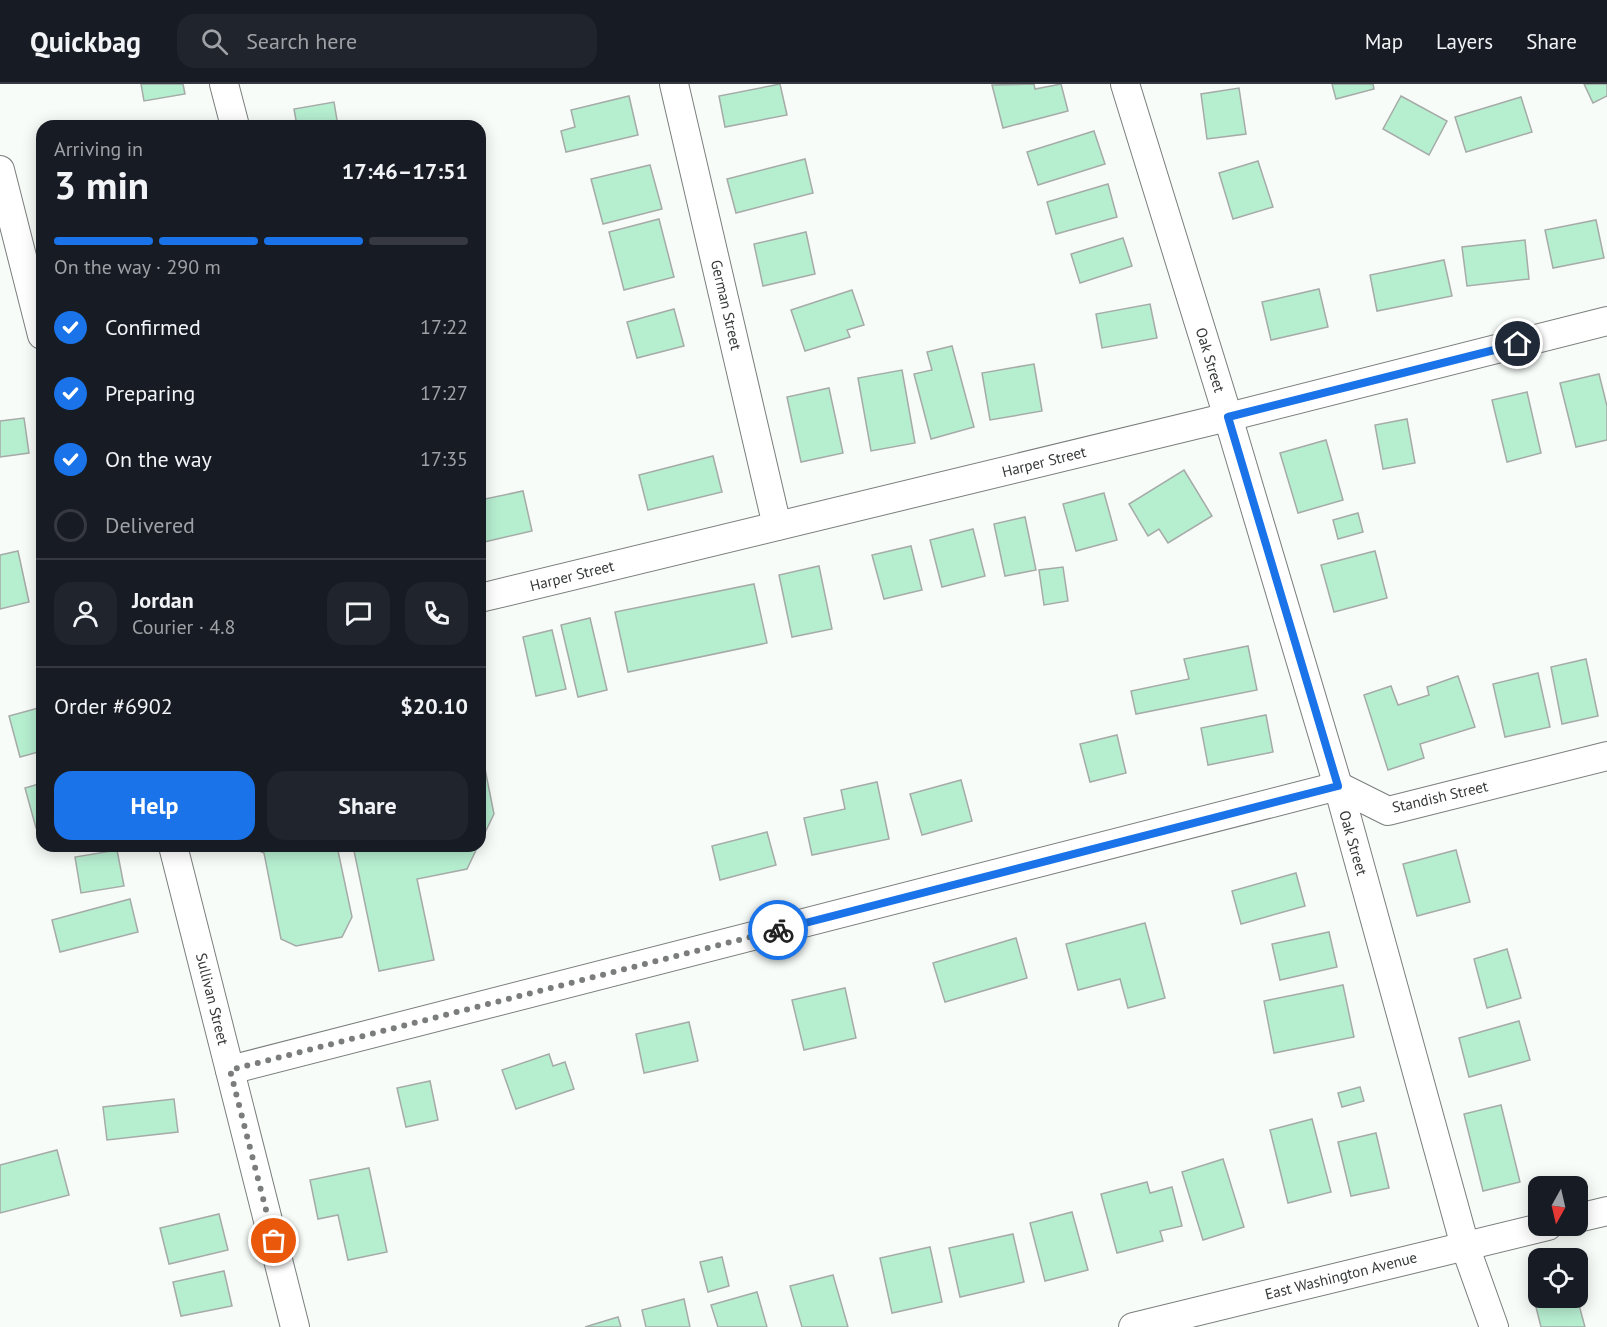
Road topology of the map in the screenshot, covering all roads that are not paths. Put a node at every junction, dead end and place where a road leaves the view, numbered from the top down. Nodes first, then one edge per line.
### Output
1 (224, 84) edge
2 (674, 84) edge
3 (1125, 84) edge
4 (233, 120) edge
5 (0, 170) edge
6 (35, 280) edge
7 (1607, 321) edge
8 (1228, 417) junction
9 (777, 526) junction
10 (486, 597) edge
11 (1607, 756) edge
12 (1338, 786) junction
13 (175, 852) edge
14 (230, 1070) junction
15 (1607, 1211) edge
16 (1588, 1216) edge
17 (1528, 1231) edge
18 (1465, 1246) junction
19 (296, 1327) edge
20 (1134, 1327) edge
21 (1494, 1327) edge

1 - 4 street
2 - 9 street, German Street
3 - 8 street, Oak Street
5 - 6 street
7 - 8 street, Harper Street
8 - 9 street, Harper Street
8 - 12 street, Oak Street
9 - 10 street, Harper Street
11 - 12 street, Standish Street
12 - 14 street
12 - 18 street, Oak Street
13 - 14 street, Sullivan Street
14 - 19 street, Sullivan Street
15 - 16 street
17 - 18 street, East Washington Avenue
18 - 20 street, East Washington Avenue
18 - 21 street, Oak Street

